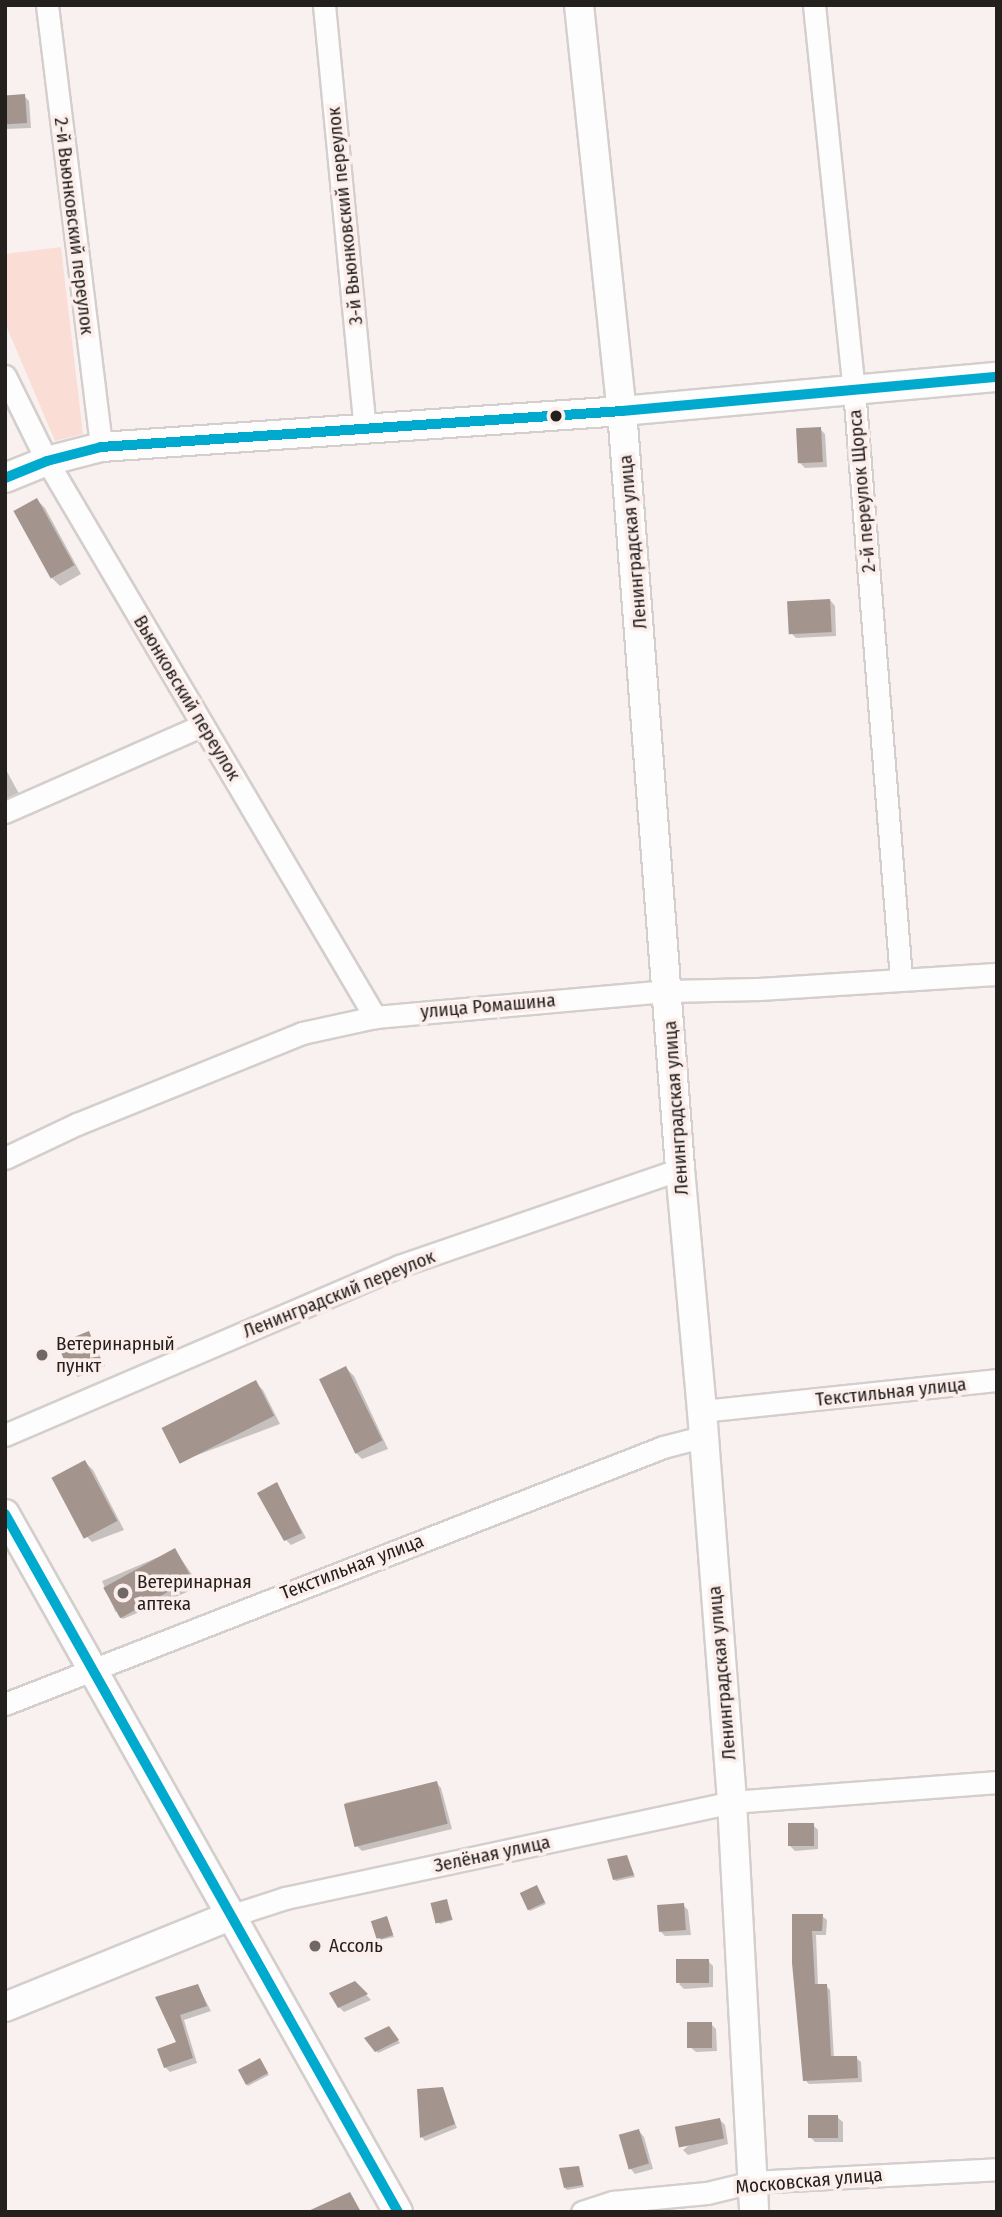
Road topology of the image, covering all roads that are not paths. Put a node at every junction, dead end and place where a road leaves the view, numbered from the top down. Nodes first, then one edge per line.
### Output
1 (47, 5) edge
2 (324, 5) edge
3 (579, 5) edge
4 (814, 5) edge
5 (5, 376) edge
6 (997, 377) edge
7 (854, 389) junction
8 (622, 411) junction
9 (365, 427) junction
10 (101, 447) junction
11 (47, 461) junction
12 (5, 478) edge
13 (203, 725) junction
14 (5, 812) edge
15 (997, 974) edge
16 (901, 978) junction
17 (668, 991) junction
18 (375, 1017) junction
19 (5, 1158) edge
20 (680, 1169) junction
21 (997, 1380) edge
22 (702, 1424) junction
23 (5, 1436) edge
24 (5, 1514) edge
25 (92, 1668) junction
26 (5, 1704) edge
27 (997, 1782) edge
28 (733, 1802) junction
29 (233, 1914) junction
30 (5, 2007) edge
31 (997, 2169) edge
32 (752, 2182) junction
33 (398, 2212) edge
34 (582, 2212) edge
35 (754, 2212) edge

1 - 10 street, 2-й Вьюнковский переулок
2 - 9 street, 3-й Вьюнковский переулок
3 - 8 street, Ленинградская улица
4 - 7 street, 2-й переулок Щорса
5 - 11 street, Вьюнковский переулок
6 - 7 street
7 - 8 street
7 - 16 street, 2-й переулок Щорса
8 - 9 street
8 - 17 street, Ленинградская улица
9 - 10 street
10 - 11 street
11 - 12 street
11 - 13 street, Вьюнковский переулок
13 - 14 street
13 - 18 street, Вьюнковский переулок
15 - 16 street, улица Ромашина
16 - 17 street, улица Ромашина
17 - 18 street, улица Ромашина
17 - 20 street, Ленинградская улица
18 - 19 street, улица Ромашина
20 - 22 street, Ленинградская улица
20 - 23 street, Ленинградский переулок
21 - 22 street, Текстильная улица
22 - 25 street, Текстильная улица
22 - 28 street, Ленинградская улица
24 - 25 street
25 - 26 street, Текстильная улица
25 - 29 street
27 - 28 street, Зелёная улица
28 - 29 street, Зелёная улица
28 - 32 street, Ленинградская улица
29 - 30 street, Зелёная улица
29 - 33 street
31 - 32 street, Московская улица
32 - 34 street, Московская улица
32 - 35 street, Ленинградская улица

